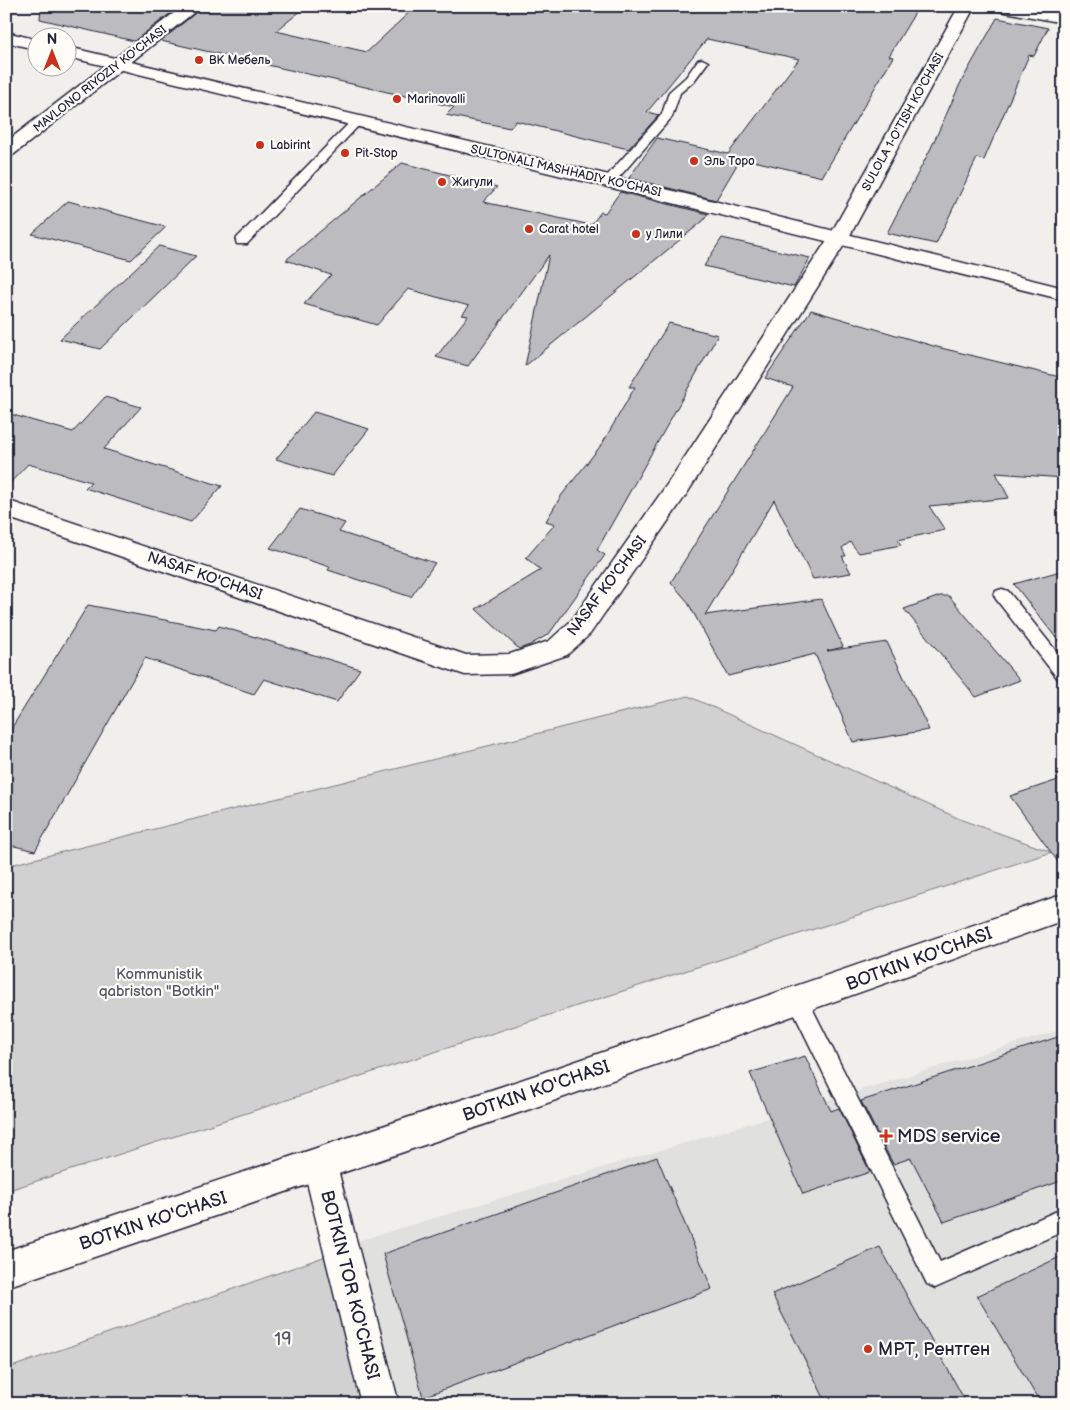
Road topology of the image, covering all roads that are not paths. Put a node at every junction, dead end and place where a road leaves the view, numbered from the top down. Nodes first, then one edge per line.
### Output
1 (194, 6) edge
2 (967, 6) edge
3 (1000, 6) edge
4 (1064, 18) edge
5 (6, 37) edge
6 (28, 42) edge
7 (78, 54) edge
8 (702, 62) dead end
9 (118, 64) junction
10 (357, 121) junction
11 (6, 151) edge
12 (609, 181) junction
13 (839, 237) junction
14 (242, 241) dead end
15 (1064, 294) edge
16 (6, 508) edge
17 (1002, 595) dead end
18 (1064, 674) edge
19 (1064, 907) edge
20 (798, 1001) junction
21 (320, 1166) junction
22 (1064, 1219) edge
23 (6, 1269) edge
24 (380, 1404) edge

1 - 9 street, MAVLONO RIYOZIY KO'CHASI
2 - 13 street, SULOLA 1-O'TISH KO'CHASI
3 - 4 street
5 - 6 street
7 - 9 street, SULTONALI MASHHADIY KO'CHASI
8 - 12 lane
9 - 10 street, SULTONALI MASHHADIY KO'CHASI
9 - 11 street, MAVLONO RIYOZIY KO'CHASI
10 - 12 street, SULTONALI MASHHADIY KO'CHASI
10 - 14 lane
12 - 13 street, SULTONALI MASHHADIY KO'CHASI
13 - 15 street, SULTONALI MASHHADIY KO'CHASI
13 - 16 street, NASAF KO'CHASI
17 - 18 lane
19 - 20 street, BOTKIN KO'CHASI
20 - 21 street, BOTKIN KO'CHASI
20 - 22 lane
21 - 23 street, BOTKIN KO'CHASI
21 - 24 street, BOTKIN TOR KO'CHASI

